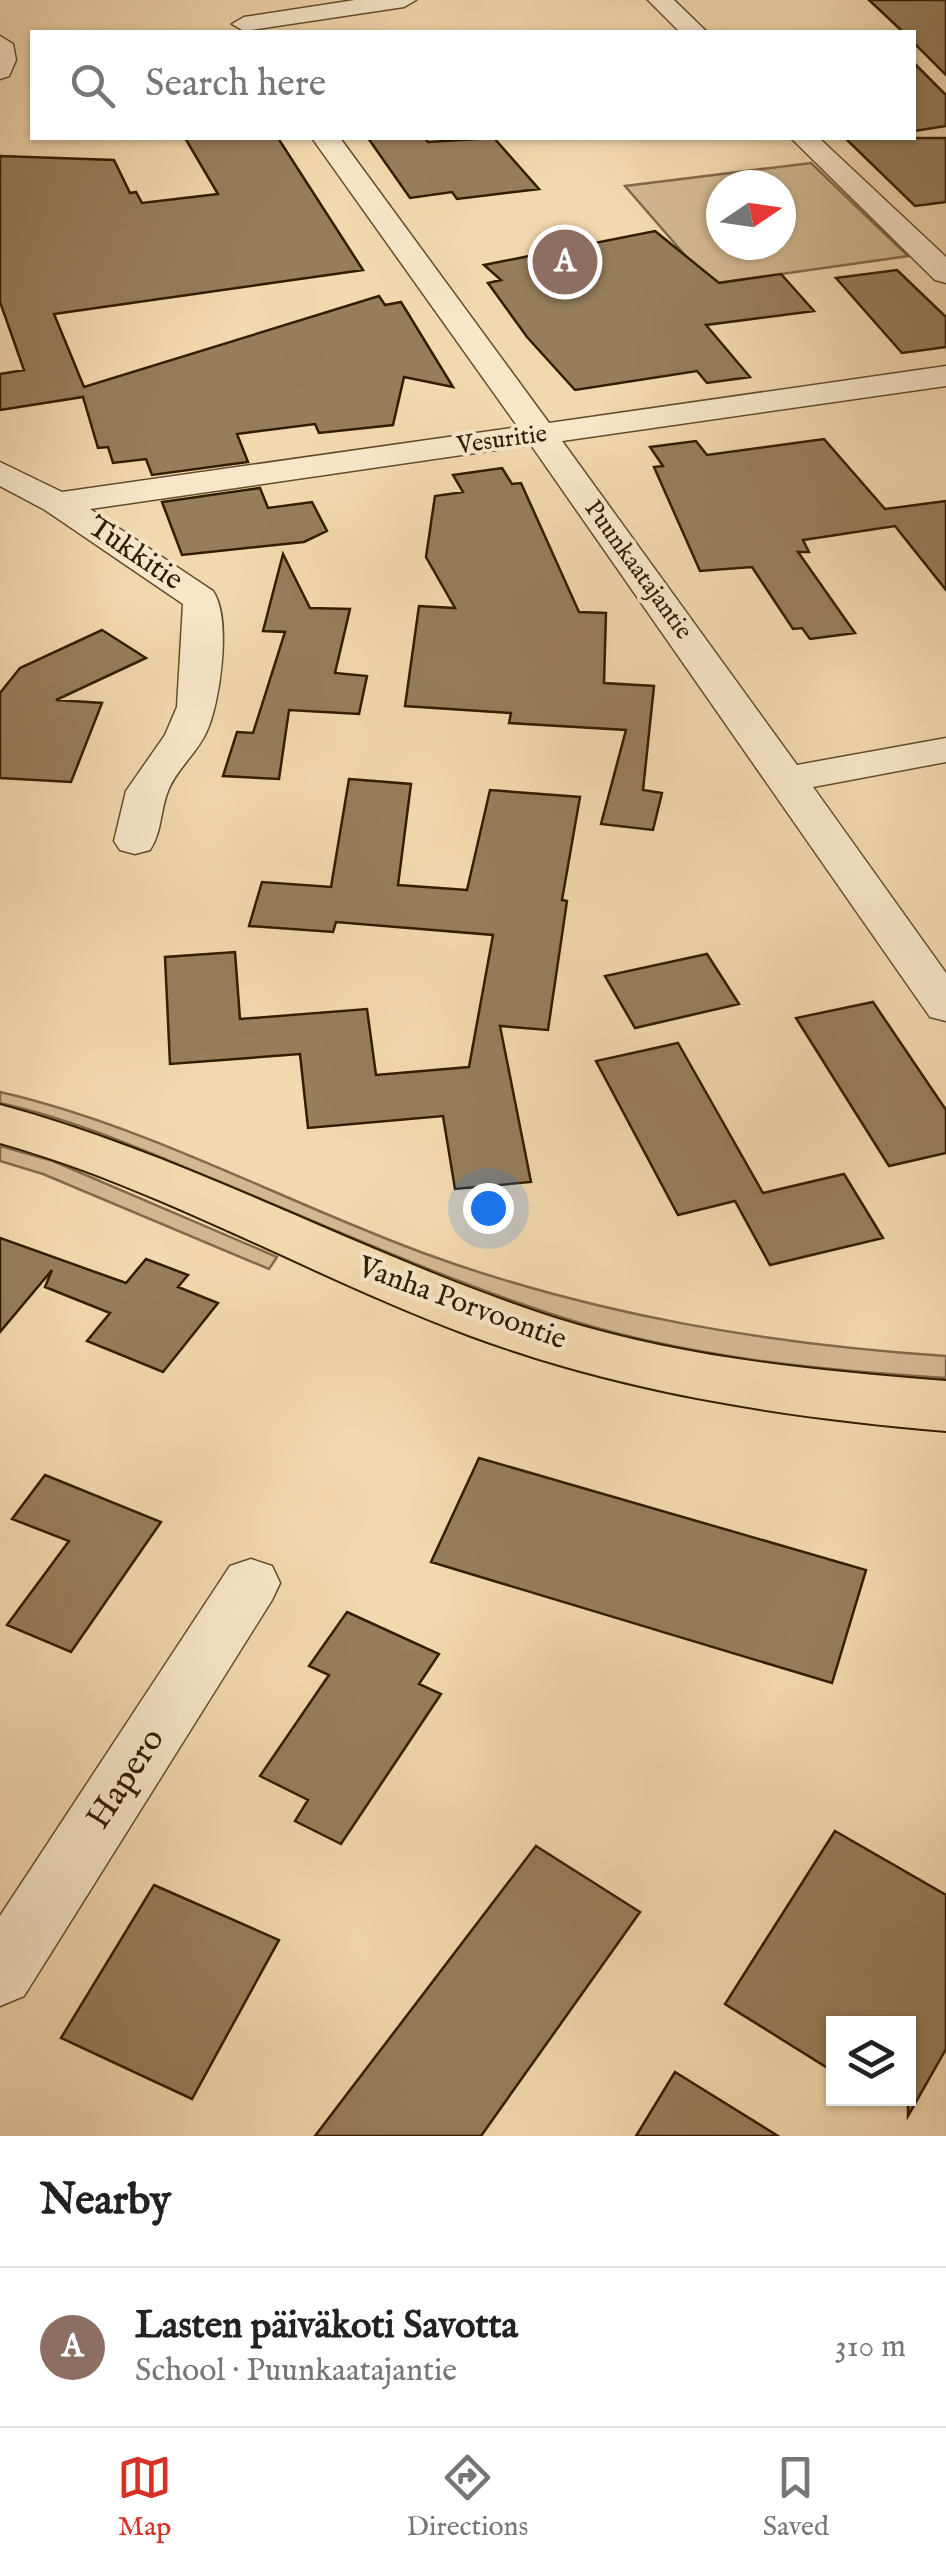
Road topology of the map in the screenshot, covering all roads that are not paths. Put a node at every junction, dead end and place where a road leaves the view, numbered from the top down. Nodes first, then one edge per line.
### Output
1 (227, 0) edge
2 (404, 0) edge
3 (660, 0) edge
4 (247, 28) edge
5 (692, 30) edge
6 (0, 44) edge
7 (0, 71) edge
8 (327, 140) edge
9 (806, 140) edge
10 (946, 274) edge
11 (946, 376) edge
12 (542, 435) junction
13 (0, 472) edge
14 (49, 498) junction
15 (0, 500) edge
16 (946, 750) edge
17 (788, 780) junction
18 (136, 842) dead end
19 (946, 1006) edge
20 (0, 1124) edge
21 (946, 1406) edge
22 (251, 1583) dead end
23 (0, 1974) edge

1 - 4 street
2 - 4 street
3 - 5 street
6 - 7 street
8 - 12 street, Puunkaatajantie
9 - 10 street
11 - 12 street, Vesuritie
12 - 14 street, Vesuritie
12 - 17 street, Puunkaatajantie
13 - 14 street, Tukkitie
14 - 15 street, Vesuritie
14 - 18 street, Tukkitie
16 - 17 street
17 - 19 street, Puunkaatajantie
20 - 21 main road, Vanha Porvoontie
22 - 23 street, Hapero

